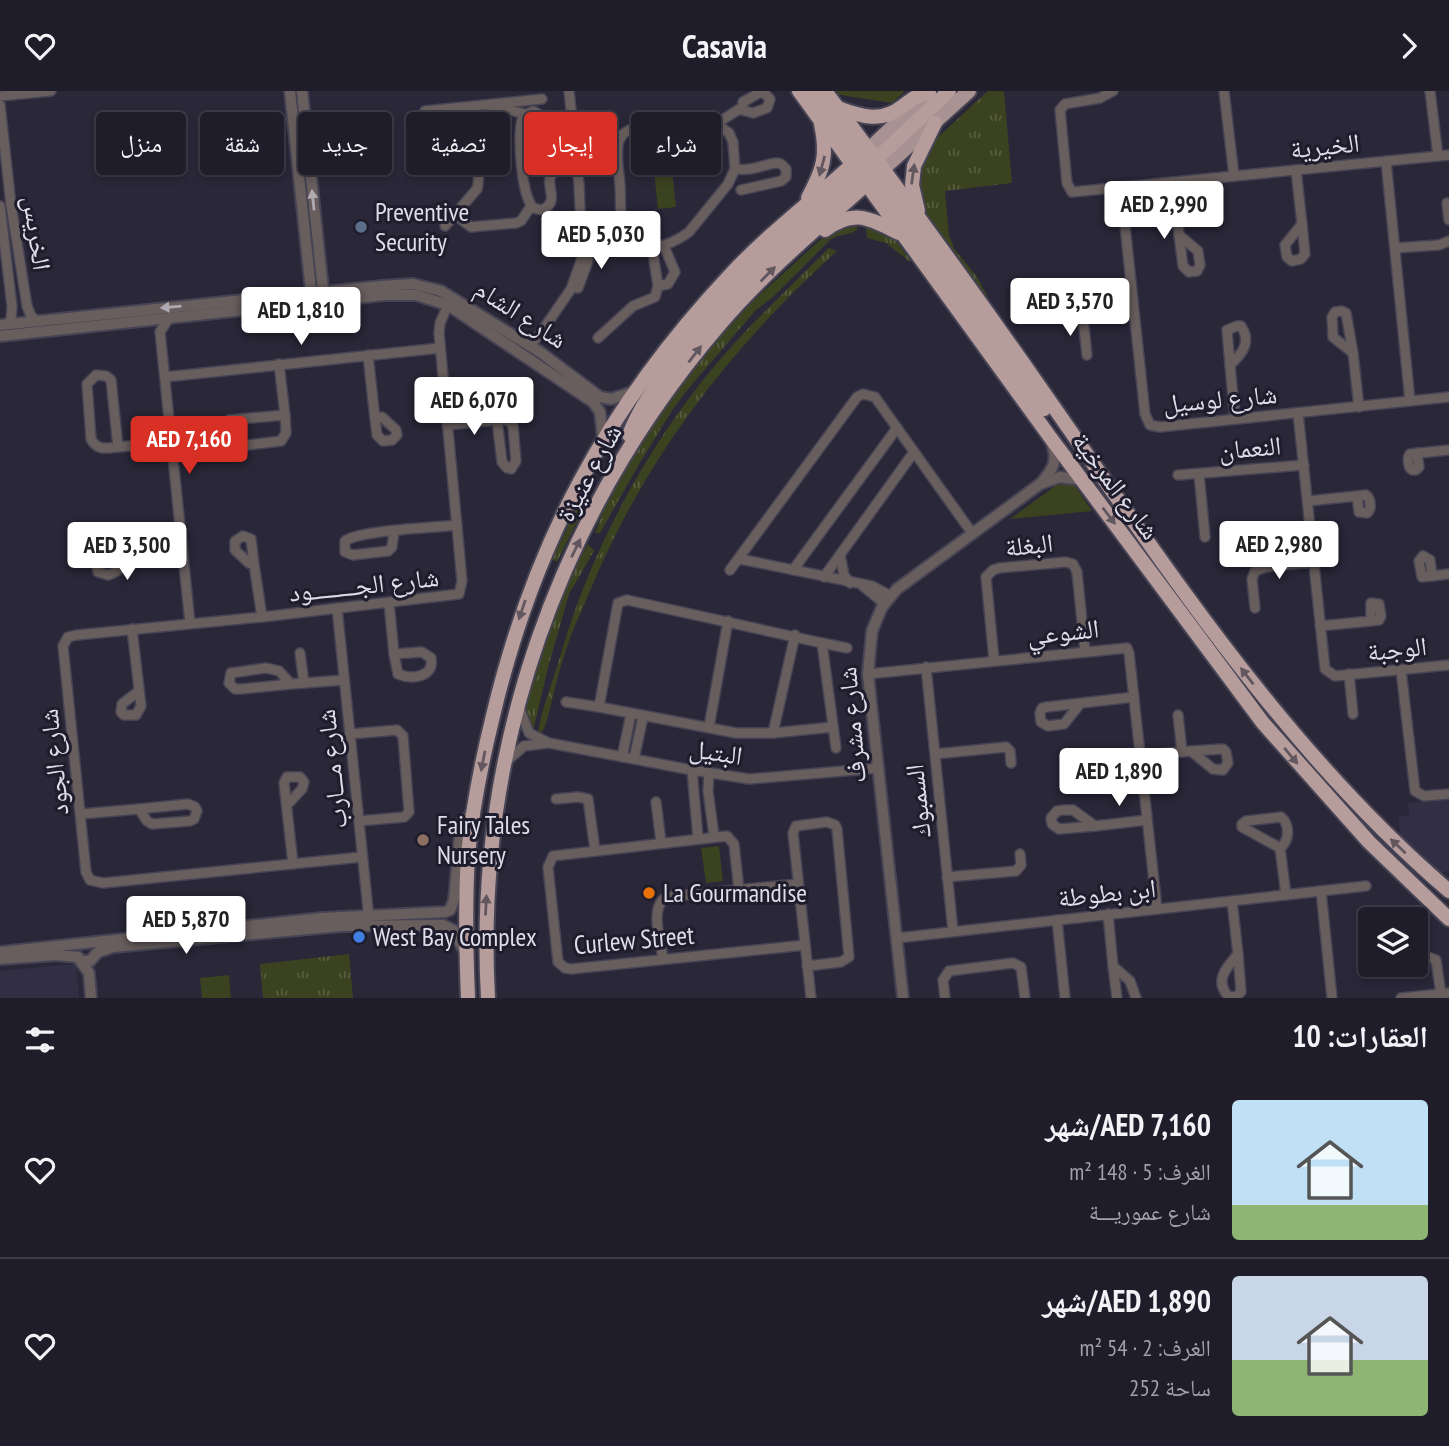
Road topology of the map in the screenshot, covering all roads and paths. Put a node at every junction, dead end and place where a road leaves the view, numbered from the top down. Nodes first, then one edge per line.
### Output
1 (51, 91) edge
2 (290, 91) edge
3 (302, 91) edge
4 (569, 91) edge
5 (799, 91) edge
6 (811, 91) edge
7 (825, 91) edge
8 (949, 91) edge
9 (969, 91) edge
10 (1224, 91) edge
11 (1430, 91) edge
12 (930, 92) edge
13 (1110, 92) edge
14 (0, 96) edge
15 (542, 99) dead end
16 (0, 105) edge
17 (741, 108) dead end
18 (838, 108) junction
19 (426, 112) edge
20 (496, 112) edge
21 (571, 112) edge
22 (524, 114) edge
23 (524, 116) edge
24 (820, 119) junction
25 (721, 121) edge
26 (935, 123) junction
27 (721, 126) edge
28 (631, 129) edge
29 (617, 134) edge
30 (621, 137) junction
31 (1449, 155) edge
32 (1438, 156) junction
33 (1386, 161) junction
34 (867, 167) junction
35 (735, 169) junction
36 (751, 170) junction
37 (1296, 170) junction
38 (524, 172) edge
39 (477, 175) edge
40 (524, 175) edge
41 (551, 175) edge
42 (578, 175) edge
43 (1234, 176) junction
44 (1173, 183) junction
45 (752, 188) junction
46 (1121, 188) junction
47 (741, 190) dead end
48 (1447, 203) dead end
49 (0, 206) edge
50 (531, 206) junction
51 (802, 208) junction
52 (455, 215) junction
53 (1449, 219) edge
54 (1301, 224) junction
55 (445, 226) dead end
56 (925, 229) junction
57 (903, 235) junction
58 (1179, 235) junction
59 (1449, 241) edge
60 (664, 246) junction
61 (652, 247) junction
62 (794, 248) junction
63 (1395, 248) junction
64 (658, 286) junction
65 (318, 297) junction
66 (449, 305) junction
67 (12, 306) junction
68 (27, 306) junction
69 (1135, 314) junction
70 (169, 318) junction
71 (149, 320) junction
72 (38, 322) junction
73 (4, 325) edge
74 (1350, 329) junction
75 (1332, 331) junction
76 (160, 332) junction
77 (0, 336) edge
78 (597, 338) dead end
79 (1245, 341) junction
80 (1228, 342) junction
81 (440, 348) junction
82 (535, 349) junction
83 (1353, 353) junction
84 (368, 355) junction
85 (1087, 355) dead end
86 (279, 364) junction
87 (1230, 365) junction
88 (165, 377) junction
89 (634, 393) junction
90 (1449, 397) edge
91 (1410, 401) junction
92 (602, 403) junction
93 (1359, 407) junction
94 (1298, 413) junction
95 (285, 415) junction
96 (375, 419) dead end
97 (497, 419) junction
98 (1235, 419) junction
99 (447, 425) junction
100 (897, 428) junction
101 (1050, 437) junction
102 (603, 438) junction
103 (171, 442) junction
104 (118, 447) junction
105 (627, 450) junction
106 (1449, 450) edge
107 (915, 452) junction
108 (1417, 453) dead end
109 (1085, 454) junction
110 (1304, 465) junction
111 (1199, 474) junction
112 (1178, 475) dead end
113 (1082, 480) junction
114 (1040, 484) junction
115 (1357, 496) dead end
116 (1308, 501) junction
117 (457, 525) junction
118 (394, 532) junction
119 (972, 533) junction
120 (180, 535) junction
121 (1205, 537) dead end
122 (125, 543) dead end
123 (840, 555) junction
124 (740, 559) junction
125 (1314, 562) junction
126 (254, 563) dead end
127 (730, 570) dead end
128 (793, 570) junction
129 (1449, 574) edge
130 (1432, 576) dead end
131 (824, 577) junction
132 (850, 583) junction
133 (888, 600) junction
134 (389, 603) junction
135 (337, 608) junction
136 (1255, 608) dead end
137 (262, 617) junction
138 (728, 621) junction
139 (1371, 621) dead end
140 (190, 623) junction
141 (1320, 626) junction
142 (132, 629) junction
143 (795, 635) junction
144 (66, 639) joint
145 (822, 643) junction
146 (847, 647) dead end
147 (1085, 651) junction
148 (300, 653) dead end
149 (394, 654) dead end
150 (994, 660) junction
151 (1449, 665) edge
152 (926, 667) junction
153 (1401, 670) junction
154 (868, 674) junction
155 (1349, 674) junction
156 (344, 680) junction
157 (304, 683) junction
158 (291, 684) junction
159 (139, 691) dead end
160 (1134, 697) junction
161 (518, 700) junction
162 (566, 702) dead end
163 (1080, 703) dead end
164 (598, 708) junction
165 (631, 714) junction
166 (1353, 714) dead end
167 (1178, 715) dead end
168 (643, 717) junction
169 (709, 727) junction
170 (833, 727) junction
171 (773, 733) junction
172 (350, 734) junction
173 (549, 743) junction
174 (836, 747) dead end
175 (934, 754) junction
176 (1141, 756) junction
177 (622, 757) junction
178 (634, 759) junction
179 (505, 763) junction
180 (1012, 763) dead end
181 (878, 768) junction
182 (692, 770) junction
183 (709, 773) junction
184 (694, 790) junction
185 (708, 791) junction
186 (1449, 794) edge
187 (556, 799) dead end
188 (656, 802) dead end
189 (287, 805) dead end
190 (139, 809) junction
191 (1064, 810) junction
192 (81, 814) junction
193 (473, 815) junction
194 (1147, 820) junction
195 (359, 821) junction
196 (1095, 826) junction
197 (1066, 828) junction
198 (713, 836) junction
199 (698, 838) junction
200 (661, 842) junction
201 (1280, 848) junction
202 (596, 850) junction
203 (1020, 854) dead end
204 (362, 857) junction
205 (293, 864) junction
206 (1429, 874) junction
207 (947, 877) junction
208 (1449, 881) edge
209 (798, 884) junction
210 (1366, 886) dead end
211 (739, 890) junction
212 (1321, 891) junction
213 (1449, 891) edge
214 (1286, 895) junction
215 (1232, 901) junction
216 (1157, 909) junction
217 (1443, 909) edge
218 (1108, 914) junction
219 (1449, 919) edge
220 (369, 920) junction
221 (1057, 920) junction
222 (953, 931) junction
223 (897, 937) junction
224 (805, 946) junction
225 (90, 949) junction
226 (0, 952) edge
227 (466, 954) junction
228 (1238, 954) dead end
229 (1428, 957) edge
230 (0, 959) edge
231 (80, 959) junction
232 (663, 960) junction
233 (807, 966) junction
234 (1114, 966) junction
235 (1445, 993) edge
236 (1116, 995) edge
237 (1135, 995) edge
238 (94, 998) edge
239 (468, 998) edge
240 (488, 998) edge
241 (811, 998) edge
242 (903, 998) edge
243 (945, 998) edge
244 (1025, 998) edge
245 (1065, 998) edge
246 (1332, 998) edge
247 (1401, 998) edge

1 - 14 street
2 - 65 street
65 -> 3 street
4 - 21 street
5 - 24 highway, شارع المرخية
6 - 34 highway
7 - 18 highway, شارع المرخية
8 - 34 highway
9 - 26 main road, شارع عنيزة
10 - 43 street
11 - 32 street
12 - 18 highway
12 - 34 main road, شارع عنيزة
13 - 46 street, الخيرية
15 - 19 street
16 - 68 street, الخريس
17 - 25 street
18 - 34 highway, شارع المرخية
20 - 22 street
23 - 38 street
24 - 34 highway, شارع المرخية
24 -> 51 highway
26 - 34 main road, شارع عنيزة
56 -> 26 highway
27 - 35 street
28 - 30 street
29 - 30 street
30 - 61 street
31 - 32 street, الخيرية
32 - 33 street, الخيرية
33 - 37 street, الخيرية
33 - 63 street, الخيرية
34 - 51 highway, شارع عنيزة
34 - 56 highway, شارع المرخية
34 - 57 highway, شارع المرخية
34 - 62 highway, شارع عنيزة
34 - 105 highway
34 - 109 highway
35 - 36 street
35 - 60 street
36 - 45 street
36 - 45 street
37 - 43 street, الخيرية
37 - 54 street
39 - 52 street
40 - 50 street
41 - 50 street
42 - 82 street
43 - 44 street, الخيرية
44 - 46 street, الخيرية
44 - 58 street
45 - 47 street
46 - 69 street, شارع لوسيل
48 - 53 street
49 - 67 street, الخريس
50 - 52 street
51 - 89 highway, شارع عنيزة
52 - 55 street
54 - 54 street
56 - 109 highway, شارع المرخية
57 - 62 highway
57 - 101 highway, شارع المرخية
58 - 58 street
59 - 63 street
60 - 61 street
60 - 64 street
61 - 64 street
105 -> 62 highway, شارع عنيزة
63 - 91 street, الخيرية
64 - 78 street
65 - 66 street, شارع الشام
65 - 70 street, شارع الشام
65 -> 72 street, شارع الشام
65 - 82 street, شارع الشام
66 - 81 street, شارع الجــــــــود
66 - 92 street, شارع الشام
67 - 68 street
67 - 73 street, الخريس
68 - 72 street, الخريس
69 - 85 street
69 - 98 street, شارع لوسيل
70 - 71 street, شارع الشام
70 - 76 street
71 - 76 street
71 - 77 street, شارع الشام
72 - 73 street, شارع الشام
74 - 75 street
74 - 75 street
74 - 83 street
75 - 83 street
76 - 88 street
79 - 80 street
79 - 80 street
79 - 87 street
80 - 87 street
81 - 84 street
81 - 99 street, شارع الجــــــــود
82 - 92 street, شارع الشام
83 - 93 street
84 - 86 street
84 - 96 street
86 - 88 street
86 - 95 street
87 - 98 street
88 - 103 street
89 - 92 street
89 - 102 highway, شارع عنيزة
90 - 91 street, شارع لوسيل
91 - 93 street, شارع لوسيل
92 - 102 street
93 - 94 street, شارع لوسيل
94 - 98 street, شارع لوسيل
94 - 110 street, الوجبة
95 - 95 street
97 - 97 street
97 - 99 street
99 - 117 street, شارع الجــــــــود
100 - 107 street
100 - 124 street
100 - 128 street
101 - 113 highway, شارع المرخية
101 - 114 street, شارع مشرف
102 -> 193 highway, شارع عنيزة
103 - 104 street
103 - 120 street
104 - 104 street
161 -> 105 highway, شارع عنيزة
106 - 108 street
107 - 119 street
107 - 123 street
206 -> 109 highway, شارع المرخية
110 - 111 street, النعمان
110 - 116 street, الوجبة
111 - 112 street, النعمان
111 - 121 street, النعمان
113 - 114 street, شارع مشرف
113 -> 217 highway, شارع المرخية
114 - 119 street, شارع مشرف
115 - 116 street
116 - 125 street, الوجبة
117 - 118 street
117 - 134 street, شارع الجــــــــود
118 - 118 street
119 - 133 street, شارع مشرف
120 - 122 street
120 - 140 street
123 - 131 street
123 - 132 street
124 - 127 street
124 - 128 street
125 - 136 street
125 - 141 street, الوجبة
126 - 137 street
128 - 131 street
129 - 130 street
131 - 132 street
132 - 133 street
133 - 154 street, شارع مشرف
134 - 135 street, شارع الجــــــــود
134 - 149 street
135 - 137 street, شارع الجــــــــود
135 - 156 street, شارع مـــارب
137 - 140 street, شارع الجــــــــود
138 - 143 street
138 - 164 street
138 - 169 street
139 - 141 street
140 - 142 street, شارع الجــــــــود
141 - 155 street, الوجبة
142 - 144 street, شارع الجــــــــود
142 - 159 street
143 - 145 street
143 - 171 street
144 - 192 street, شارع الجود
145 - 146 street
145 - 170 street
147 - 150 street, الشوعي
147 - 150 street, البغلة
147 - 160 street, الشوعي
148 - 157 street
150 - 152 street, الشوعي
151 - 153 street, الوجبة
152 - 154 street, الشوعي
152 - 175 street, السمبوك
153 - 155 street, الوجبة
153 - 186 street
154 - 181 street, شارع مشرف
155 - 166 street, الوجبة
156 - 157 street
156 - 172 street, شارع مـــارب
157 - 158 street
158 - 158 street
160 - 163 street
160 - 176 street, الشوعي
161 - 173 street, البتيل
161 - 179 highway, شارع عنيزة
162 - 164 street
164 - 165 street
165 - 168 street
165 - 177 street
167 - 176 street
168 - 169 street
168 - 178 street
169 - 171 street
170 - 171 street
170 - 174 street
172 - 195 street, شارع مـــارب
172 - 195 street
173 - 177 street, البتيل
173 - 179 street, البتيل
175 - 180 street
175 - 207 street, السمبوك
176 - 194 street, الشوعي
177 - 178 street, البتيل
178 - 182 street, البتيل
240 -> 179 highway, شارع عنيزة
181 - 183 street, البتيل
181 - 223 street, شارع مشرف
182 - 183 street, البتيل
182 - 184 street
183 - 185 street
184 - 185 street
184 - 199 street
185 - 198 street
187 - 202 street
188 - 200 street
189 - 205 street
190 - 190 street
190 - 192 street
191 - 196 street
191 - 197 street
191 - 197 street
192 - 205 street, شارع الجود
193 - 220 street
193 - 227 highway, شارع عنيزة
194 - 196 street
194 - 216 street, الشوعي
195 - 204 street, شارع مـــارب
196 - 197 street
198 - 199 street, Curlew Street
198 - 211 street
199 - 200 street, Curlew Street
200 - 202 street, Curlew Street
201 - 201 street
201 - 214 street
202 - 232 street, Curlew Street
203 - 207 street
204 - 205 street
204 - 220 street, شارع مـــارب
206 - 208 street
206 - 213 highway, شارع المرخية
207 - 222 street, السمبوك
209 - 211 street
209 - 224 street
209 - 233 street
210 - 212 street, ابن بطوطة
211 - 232 street
212 - 214 street, ابن بطوطة
212 - 246 street
214 - 215 street, ابن بطوطة
215 - 216 street, ابن بطوطة
215 - 228 street
216 - 218 street, ابن بطوطة
217 - 219 highway, شارع المرخية
218 - 221 street, ابن بطوطة
218 - 234 street
220 - 225 street
220 - 227 street
221 - 222 street, ابن بطوطة
221 - 245 street
222 - 223 street, ابن بطوطة
223 - 242 street, شارع مشرف
224 - 232 street, Curlew Street
224 - 233 street
225 - 226 street
225 - 231 street
225 - 231 street
225 - 238 street
227 - 239 highway, شارع عنيزة
229 - 235 street
230 - 231 street
231 - 238 street
233 - 241 street
234 - 236 street
234 - 237 street
235 - 247 street
236 - 237 street
243 - 244 street

